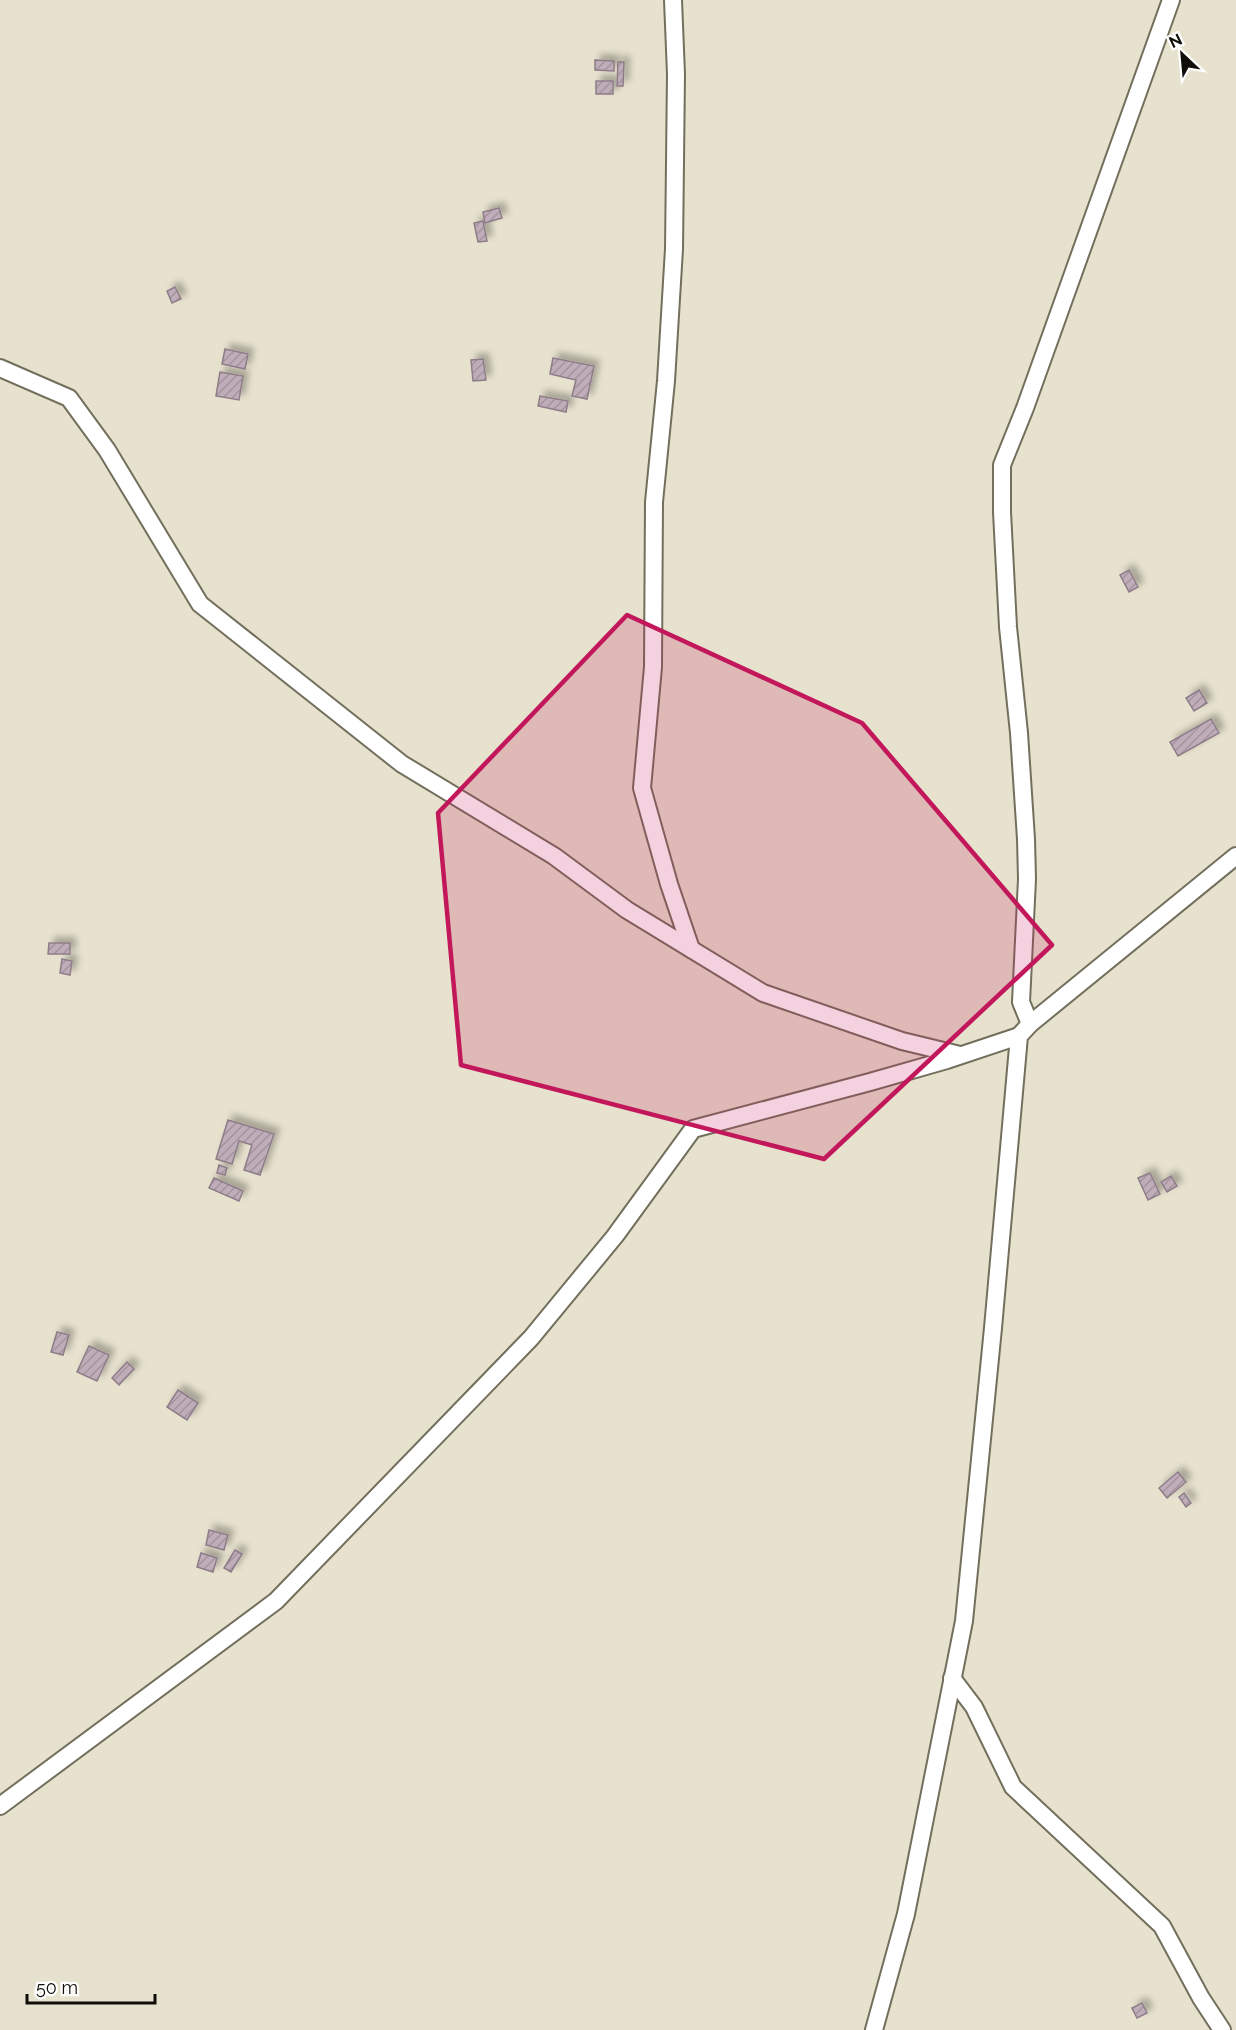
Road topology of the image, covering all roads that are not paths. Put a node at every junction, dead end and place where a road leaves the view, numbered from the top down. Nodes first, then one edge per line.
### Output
1 (673, 0) edge
2 (1171, 0) edge
3 (0, 368) edge
4 (1236, 856) edge
5 (691, 949) junction
6 (1024, 1030) junction
7 (961, 1056) junction
8 (952, 1678) junction
9 (0, 1806) edge
10 (874, 2030) edge
11 (1222, 2030) edge

1 - 5 street
2 - 6 street
3 - 5 street
4 - 6 street
5 - 7 street
6 - 7 street
6 - 8 street
7 - 9 street
8 - 10 street
8 - 11 street

